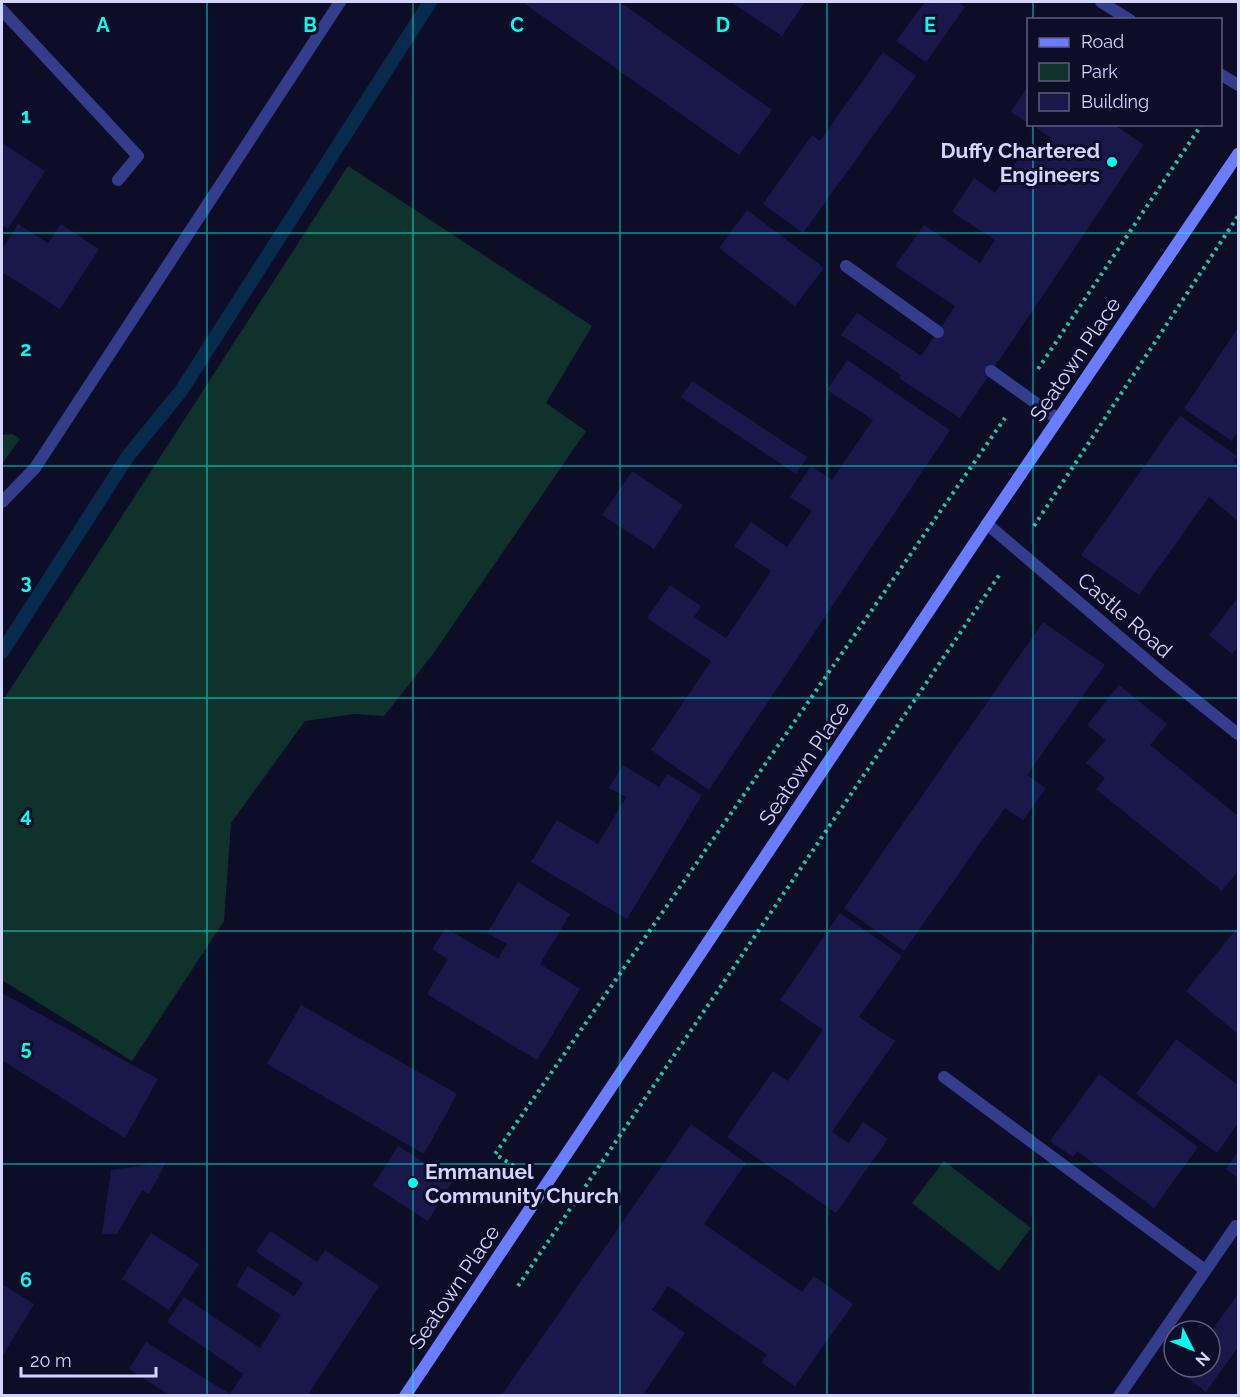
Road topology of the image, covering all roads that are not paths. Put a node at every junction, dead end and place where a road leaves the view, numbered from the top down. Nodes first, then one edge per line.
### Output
1 (340, 2) edge
2 (1101, 2) edge
3 (2, 10) edge
4 (1128, 18) edge
5 (1222, 75) edge
6 (1239, 85) edge
7 (1239, 154) edge
8 (118, 180) dead end
9 (846, 266) dead end
10 (938, 332) dead end
11 (991, 371) dead end
12 (1058, 419) junction
13 (2, 502) edge
14 (987, 524) junction
15 (1239, 734) edge
16 (944, 1077) dead end
17 (1236, 1226) dead end
18 (1205, 1270) junction
19 (405, 1395) edge
20 (1119, 1395) edge

1 - 13 street
2 - 4 street
3 - 8 street
5 - 6 street
7 - 12 main road, Seatown Place
9 - 10 street
11 - 12 street
12 - 14 main road, Seatown Place
14 - 15 street, Castle Road
14 - 19 main road, Seatown Place
16 - 18 street
17 - 18 street
18 - 20 street

